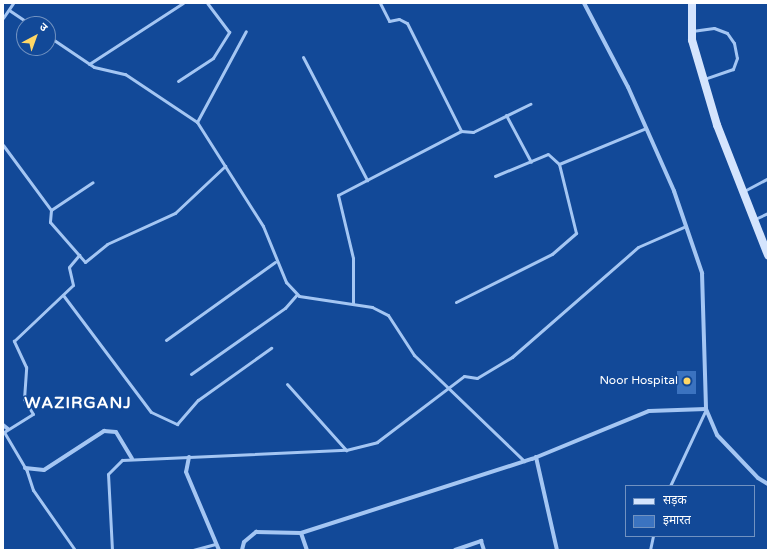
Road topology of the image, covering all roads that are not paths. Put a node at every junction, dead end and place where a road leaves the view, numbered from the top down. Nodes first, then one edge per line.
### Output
1 (14, 3) edge
2 (183, 3) edge
3 (207, 3) edge
4 (380, 3) edge
5 (584, 3) edge
6 (692, 3) edge
7 (9, 10) junction
8 (18, 16) edge
9 (3, 18) edge
10 (246, 31) dead end
11 (692, 31) junction
12 (56, 41) edge
13 (303, 56) dead end
14 (89, 64) junction
15 (704, 79) junction
16 (178, 81) dead end
17 (530, 104) dead end
18 (506, 115) junction
19 (197, 122) junction
20 (646, 128) junction
21 (461, 131) junction
22 (3, 145) edge
23 (531, 162) junction
24 (559, 164) junction
25 (225, 166) junction
26 (495, 176) dead end
27 (768, 178) edge
28 (367, 180) junction
29 (93, 182) dead end
30 (743, 192) junction
31 (51, 210) junction
32 (768, 213) edge
33 (754, 220) junction
34 (686, 226) junction
35 (79, 255) junction
36 (768, 255) edge
37 (275, 262) junction
38 (297, 294) junction
39 (63, 295) junction
40 (456, 302) dead end
41 (352, 304) junction
42 (166, 340) dead end
43 (271, 348) dead end
44 (191, 374) dead end
45 (287, 384) dead end
46 (449, 391) junction
47 (706, 409) junction
48 (3, 425) edge
49 (8, 429) junction
50 (346, 450) junction
51 (189, 457) junction
52 (536, 457) junction
53 (132, 459) junction
54 (524, 461) junction
55 (25, 468) junction
56 (768, 484) edge
57 (670, 485) edge
58 (301, 533) junction
59 (653, 537) edge
60 (216, 544) junction
61 (75, 550) edge
62 (112, 550) edge
63 (193, 550) edge
64 (218, 550) edge
65 (242, 550) edge
66 (308, 550) edge
67 (455, 550) edge
68 (484, 550) edge
69 (557, 550) edge
70 (650, 550) edge

1 - 7 lane
2 - 14 lane
3 - 16 lane
4 - 21 lane
5 - 20 street
6 - 11 street
7 - 8 lane
7 - 9 lane
10 - 19 lane
11 - 15 street
11 - 15 lane
12 - 14 lane
13 - 28 lane
14 - 19 lane
15 - 30 street
17 - 18 lane
18 - 21 lane
18 - 23 lane
19 - 25 lane
20 - 24 lane
20 - 34 street
21 - 28 lane
22 - 31 lane
23 - 24 lane
23 - 26 lane
24 - 40 lane
25 - 35 lane
25 - 37 lane
27 - 30 lane
28 - 41 lane
29 - 31 lane
30 - 33 street
31 - 35 lane
32 - 33 lane
33 - 36 street
34 - 46 lane
34 - 47 street
35 - 39 lane
37 - 38 lane
37 - 42 lane
38 - 41 lane
38 - 44 lane
39 - 43 lane
39 - 49 lane
41 - 46 lane
45 - 50 lane
46 - 50 lane
46 - 54 lane
47 - 52 street
47 - 56 street
47 - 57 lane
48 - 49 street
49 - 55 lane
50 - 51 lane
51 - 53 lane
51 - 60 street
52 - 54 street
52 - 69 street
53 - 55 street
53 - 62 lane
54 - 58 street
55 - 61 lane
58 - 65 street
58 - 66 street
59 - 70 lane
60 - 63 lane
60 - 64 street
67 - 68 street

